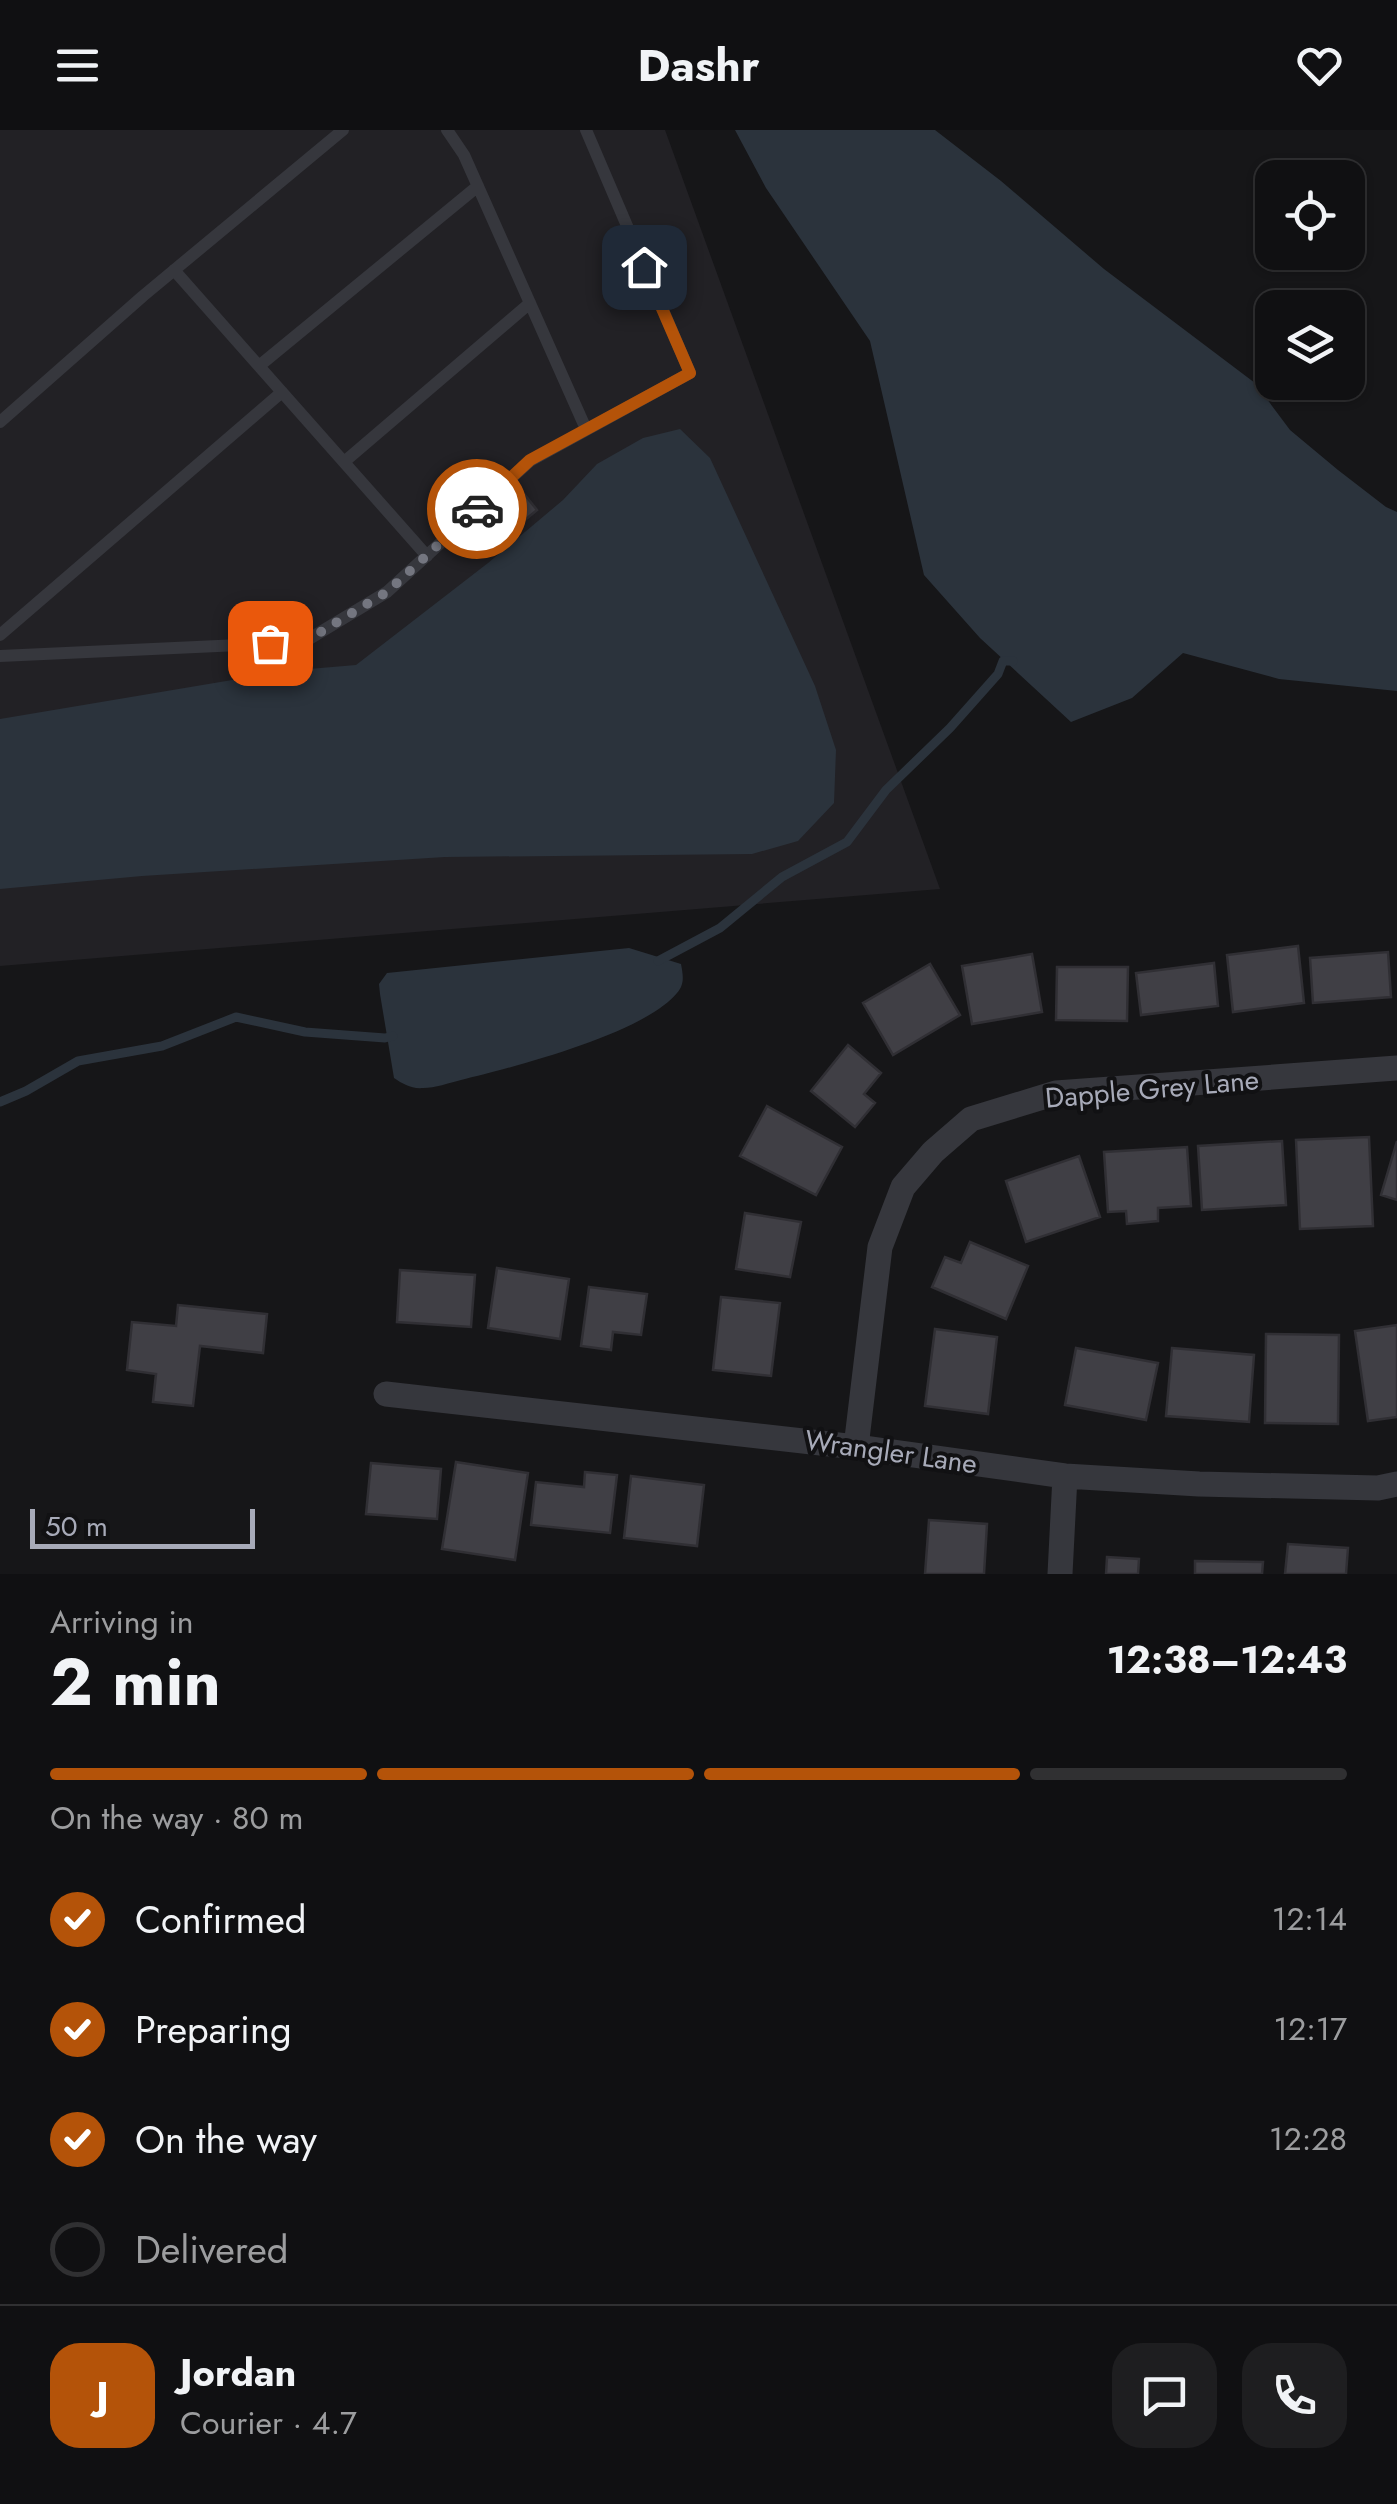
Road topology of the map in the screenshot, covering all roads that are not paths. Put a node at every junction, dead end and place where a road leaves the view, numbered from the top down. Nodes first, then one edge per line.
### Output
1 (343, 130) edge
2 (447, 130) edge
3 (586, 130) edge
4 (478, 186) junction
5 (174, 270) junction
6 (530, 303) junction
7 (258, 366) junction
8 (282, 392) junction
9 (0, 422) edge
10 (586, 429) junction
11 (344, 462) junction
12 (426, 556) junction
13 (0, 635) edge
14 (0, 656) edge
15 (1397, 1068) edge
16 (386, 1394) dead end
17 (856, 1446) junction
18 (1065, 1476) junction
19 (1397, 1484) edge
20 (1060, 1574) edge

1 - 5 lane
2 - 4 lane
3 - 10 lane
4 - 6 lane
4 - 7 lane
5 - 7 lane
5 - 9 lane
6 - 10 lane
6 - 11 lane
7 - 8 lane
8 - 11 lane
8 - 13 lane
10 - 12 lane
11 - 12 lane
12 - 14 lane
15 - 17 street, Dapple Grey Lane
16 - 17 street, Wrangler Lane
17 - 18 street, Wrangler Lane
18 - 19 street, Wrangler Lane
18 - 20 street

